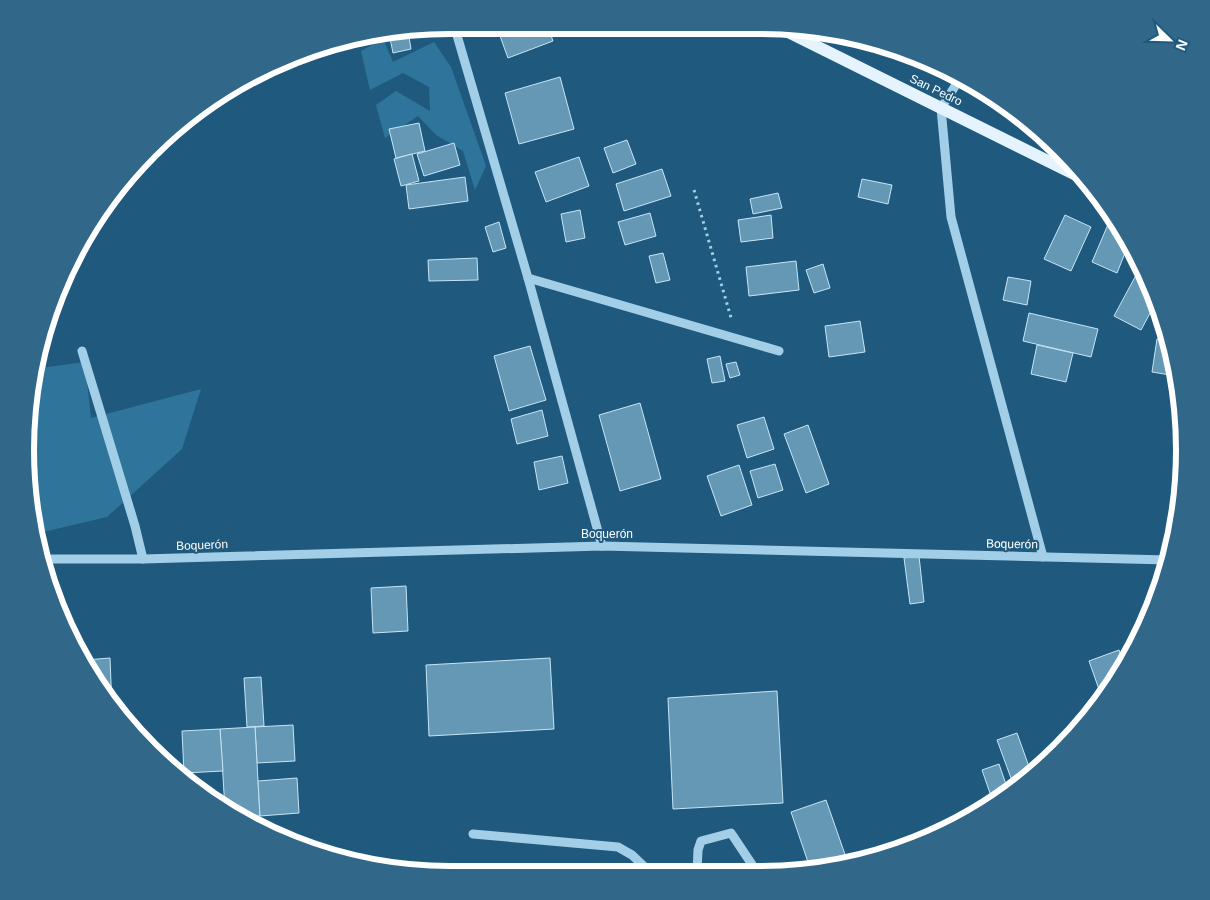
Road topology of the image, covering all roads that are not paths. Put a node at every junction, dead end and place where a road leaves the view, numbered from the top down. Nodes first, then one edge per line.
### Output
1 (457, 34) edge
2 (795, 36) edge
3 (956, 83) edge
4 (941, 108) junction
5 (1069, 171) edge
6 (528, 278) junction
7 (82, 351) dead end
8 (779, 351) dead end
9 (602, 546) junction
10 (1043, 557) junction
11 (48, 559) edge
12 (143, 559) junction
13 (1161, 560) edge
14 (473, 834) dead end
15 (644, 866) edge
16 (697, 866) edge
17 (753, 866) edge

1 - 6 street
2 - 4 main road, San Pedro
3 - 4 street
4 - 5 main road, San Pedro
4 - 10 street
6 - 8 street
6 - 9 street
7 - 12 street
9 - 10 street, Boquerón
9 - 12 street, Boquerón
10 - 13 street, Boquerón
11 - 12 street, Boquerón
14 - 15 street
16 - 17 street

